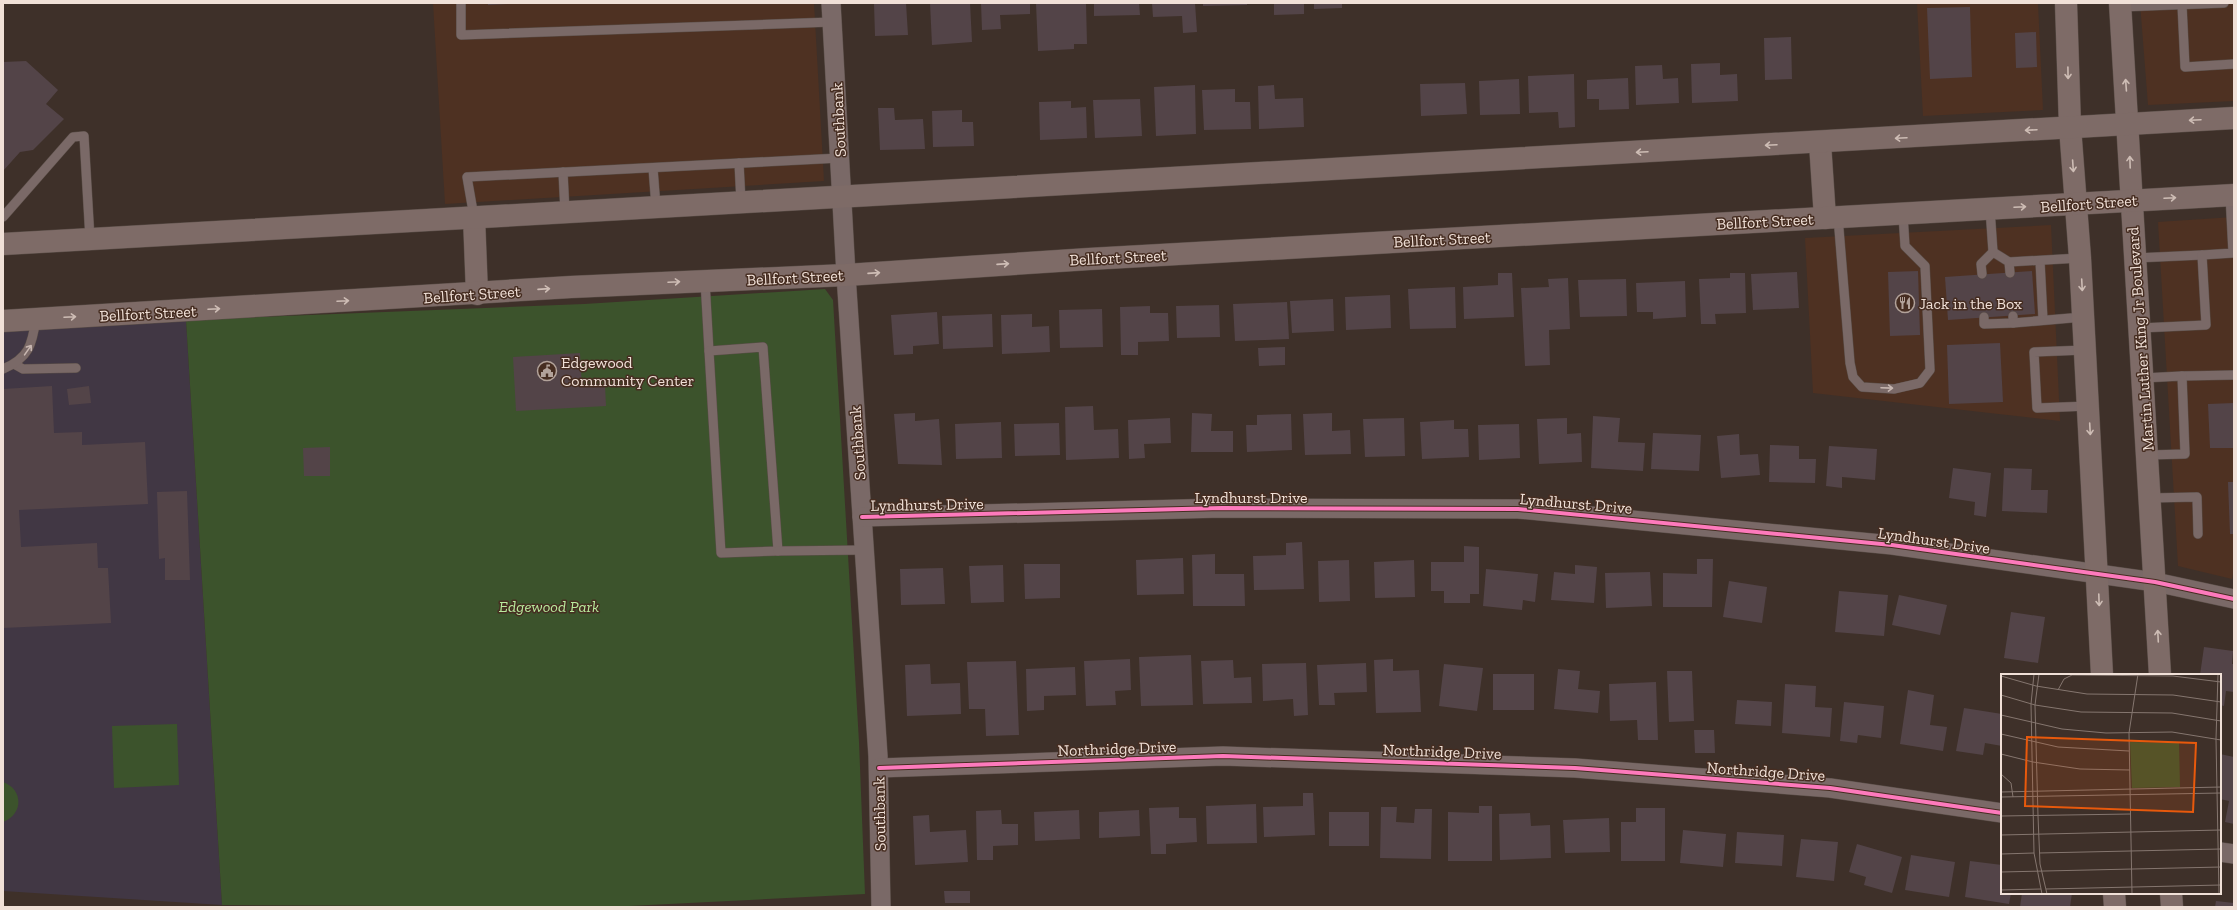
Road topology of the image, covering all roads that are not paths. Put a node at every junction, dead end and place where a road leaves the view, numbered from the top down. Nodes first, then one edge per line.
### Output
1 (461, 3) edge
2 (831, 3) edge
3 (2066, 3) edge
4 (2224, 3) edge
5 (2120, 5) edge
6 (2182, 5) junction
7 (832, 22) junction
8 (2234, 64) edge
9 (2234, 118) edge
10 (2128, 124) junction
11 (2070, 127) junction
12 (1820, 143) junction
13 (840, 158) junction
14 (739, 163) junction
15 (653, 168) junction
16 (563, 172) junction
17 (2232, 195) edge
18 (842, 197) junction
19 (2131, 200) junction
20 (740, 202) junction
21 (2075, 204) junction
22 (656, 207) junction
23 (1990, 209) junction
24 (565, 212) junction
25 (1903, 214) junction
26 (3, 217) edge
27 (474, 217) junction
28 (1831, 218) junction
29 (90, 239) junction
30 (3, 244) edge
31 (1993, 252) junction
32 (2233, 253) edge
33 (2202, 255) junction
34 (2080, 258) junction
35 (2135, 258) junction
36 (2040, 261) junction
37 (2009, 262) junction
38 (2010, 273) dead end
39 (1982, 274) dead end
40 (846, 275) junction
41 (705, 281) junction
42 (477, 294) junction
43 (1984, 317) dead end
44 (2084, 317) junction
45 (36, 319) junction
46 (2043, 320) junction
47 (3, 321) edge
48 (2140, 328) junction
49 (709, 350) junction
50 (2085, 350) junction
51 (14, 364) junction
52 (76, 368) dead end
53 (3, 369) edge
54 (2234, 375) edge
55 (2182, 376) junction
56 (2143, 378) junction
57 (2089, 406) junction
58 (2148, 455) junction
59 (2150, 498) junction
60 (862, 517) junction
61 (2198, 534) dead end
62 (865, 550) junction
63 (778, 551) junction
64 (2098, 574) junction
65 (2155, 582) junction
66 (2234, 600) edge
67 (2102, 674) edge
68 (2160, 674) edge
69 (878, 768) junction
70 (2001, 813) edge
71 (2221, 852) edge
72 (2234, 854) edge
73 (2114, 894) edge
74 (2171, 894) edge
75 (881, 907) edge
76 (2114, 907) edge
77 (2172, 907) edge

1 - 7 lane
2 - 7 street, Southbank
3 -> 11 main road
4 - 6 lane
5 - 6 lane
10 -> 5 main road, Martin Luther King Jr Boulevard
6 - 8 lane
7 - 13 street, Southbank
9 -> 10 main road
10 - 11 main road
19 -> 10 main road, Martin Luther King Jr Boulevard
11 -> 12 main road
11 -> 21 main road
12 -> 18 main road
12 - 28 main road
13 - 14 lane
13 - 18 street, Southbank
14 - 15 lane
14 - 20 lane
15 - 16 lane
15 - 22 lane
16 - 24 lane
16 - 27 lane
19 -> 17 main road, Bellfort Street
17 - 32 lane
18 - 20 main road
18 - 40 street, Southbank
19 - 21 main road, Bellfort Street
19 - 35 main road, Martin Luther King Jr Boulevard
20 - 22 main road
23 -> 21 main road, Bellfort Street
21 - 34 main road
22 - 24 main road
23 - 25 main road, Bellfort Street
23 - 31 lane
24 - 27 main road
25 - 28 main road, Bellfort Street
28 -> 25 lane
26 - 29 lane
27 - 29 main road
27 - 42 main road
40 -> 28 main road, Bellfort Street
29 - 30 main road
31 - 37 lane
31 - 39 lane
32 - 33 lane
33 - 35 lane
33 - 48 lane
34 - 36 lane
34 -> 44 main road
35 - 48 main road, Martin Luther King Jr Boulevard
36 - 37 lane
36 - 46 lane
37 - 38 lane
40 - 41 main road, Bellfort Street
40 - 60 street, Southbank
42 -> 41 main road, Bellfort Street
41 - 49 lane
45 -> 42 main road, Bellfort Street
43 - 46 lane
44 - 46 lane
44 - 50 main road
45 - 47 main road, Bellfort Street
51 -> 45 lane
48 - 56 main road, Martin Luther King Jr Boulevard
49 - 63 lane
49 - 63 lane
50 - 57 main road
50 - 57 lane
51 - 52 lane
51 - 53 lane
54 - 55 lane
55 - 56 lane
55 - 58 lane
56 - 58 main road, Martin Luther King Jr Boulevard
57 -> 64 main road
58 - 59 main road, Martin Luther King Jr Boulevard
59 - 61 lane
59 - 65 main road, Martin Luther King Jr Boulevard
60 - 62 street, Southbank
60 - 64 street, Lyndhurst Drive
62 - 63 lane
62 - 69 street, Southbank
64 - 65 street, Lyndhurst Drive
64 -> 67 main road
65 - 66 street, Lyndhurst Drive
68 -> 65 main road, Martin Luther King Jr Boulevard
69 - 70 street, Northridge Drive
69 - 75 street, Southbank
71 - 72 street
73 - 76 main road
74 - 77 main road

